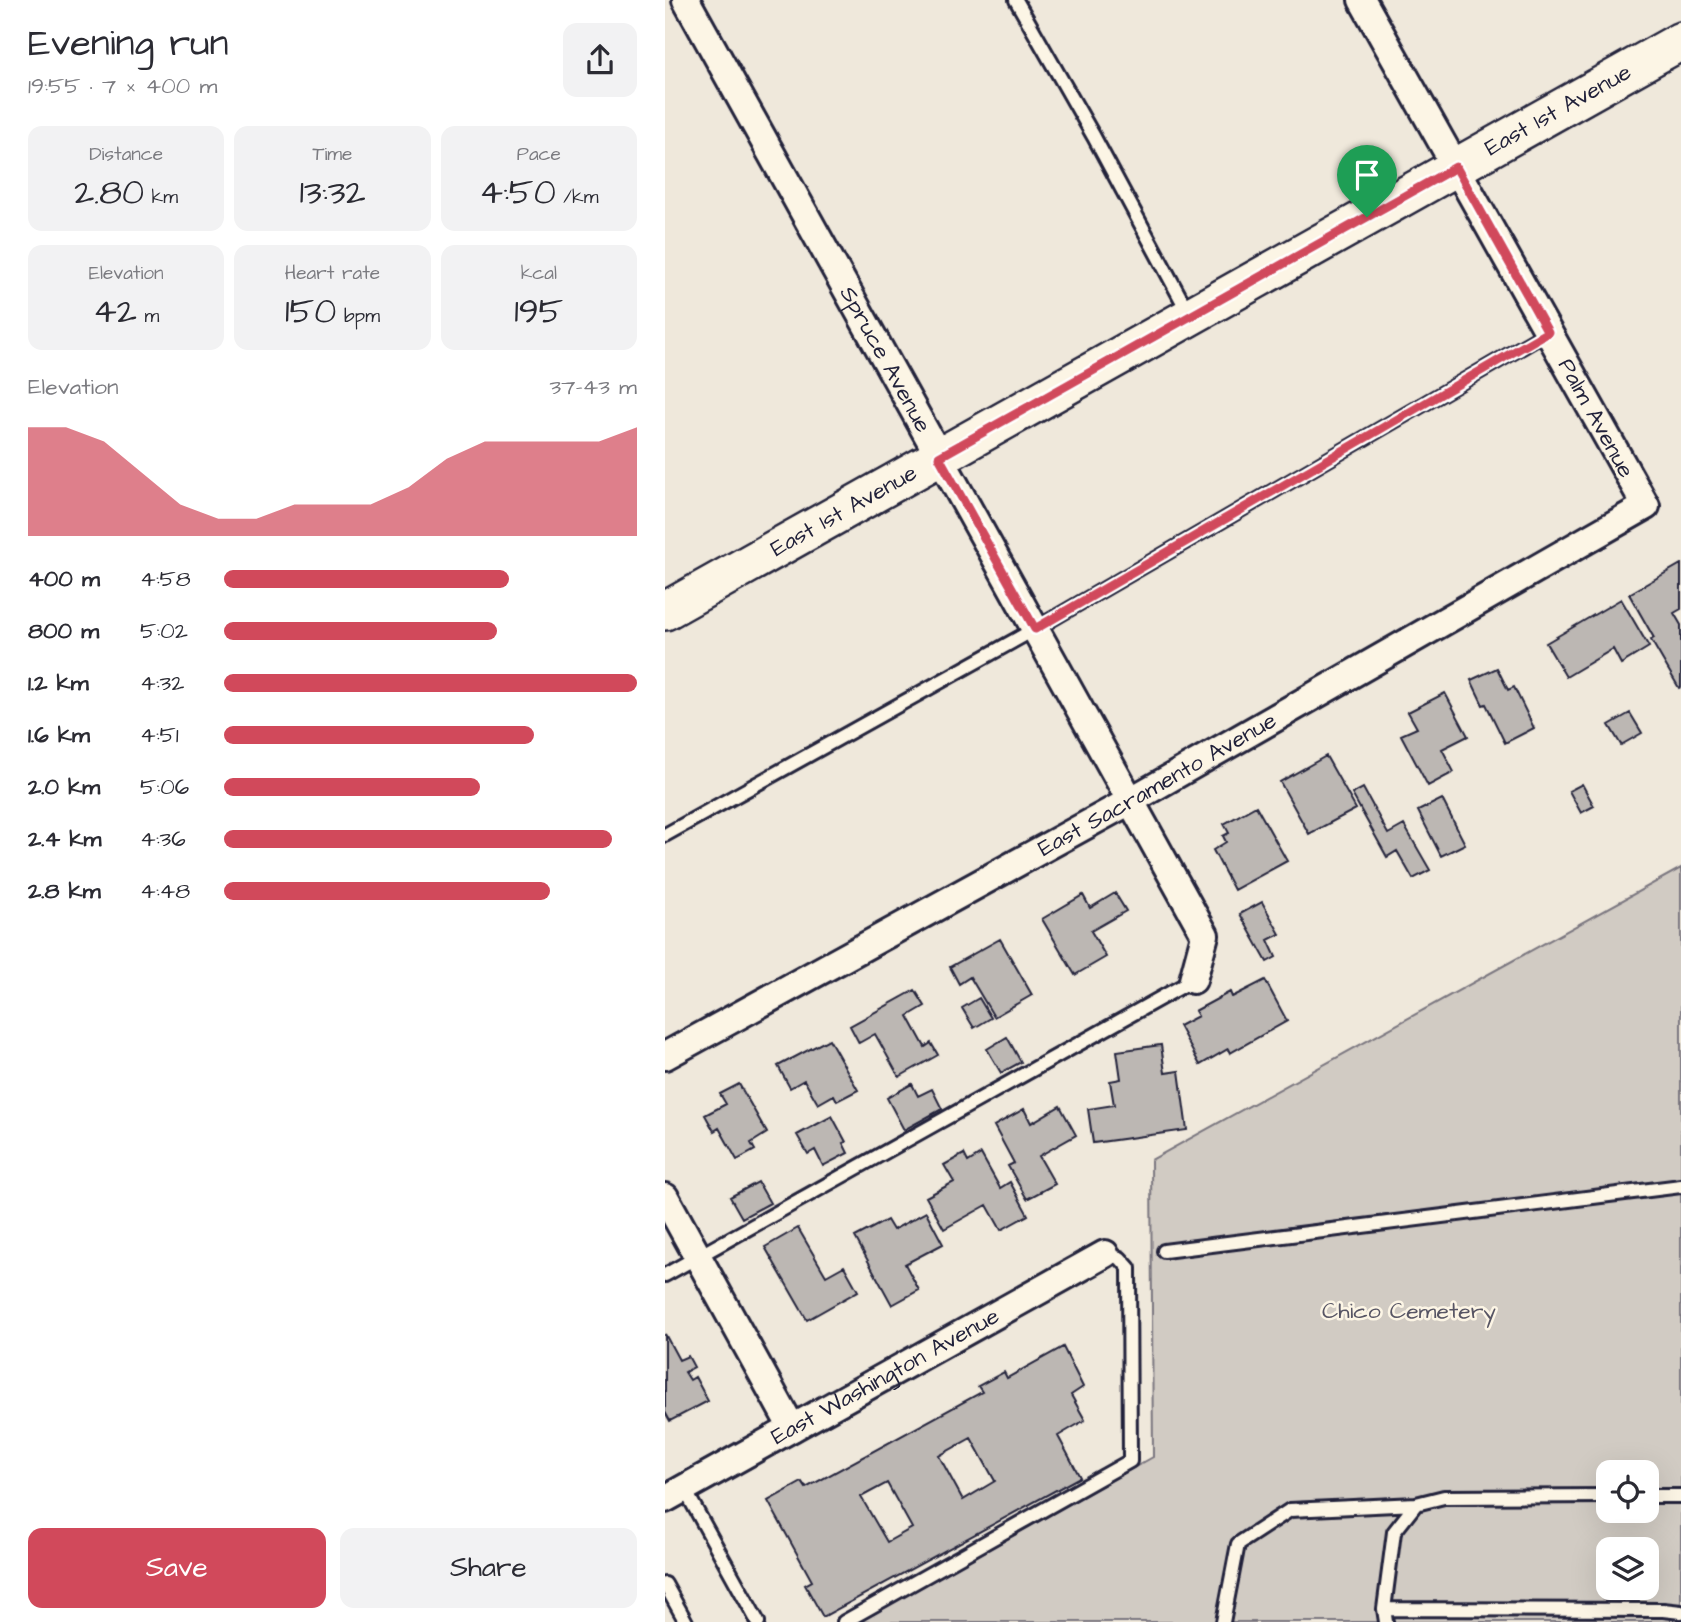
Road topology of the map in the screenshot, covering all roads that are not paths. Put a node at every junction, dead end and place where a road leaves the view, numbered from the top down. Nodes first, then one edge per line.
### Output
1 (672, 0) edge
2 (685, 0) edge
3 (1016, 0) edge
4 (1362, 0) edge
5 (665, 4) edge
6 (1681, 41) edge
7 (1456, 167) junction
8 (1191, 316) junction
9 (1548, 332) junction
10 (939, 457) junction
11 (1646, 506) joint
12 (670, 604) edge
13 (1035, 629) junction
14 (1130, 801) junction
15 (665, 835) edge
16 (1193, 980) joint
17 (665, 1056) edge
18 (1681, 1186) edge
19 (665, 1197) edge
20 (1164, 1251) dead end
21 (1105, 1254) joint
22 (698, 1257) junction
23 (665, 1275) edge
24 (792, 1427) junction
25 (674, 1494) edge
26 (1596, 1496) edge
27 (1659, 1496) edge
28 (1681, 1496) edge
29 (1416, 1504) junction
30 (665, 1584) edge
31 (1681, 1612) edge
32 (1385, 1616) edge
33 (686, 1622) edge
34 (758, 1622) edge
35 (844, 1622) edge
36 (1223, 1622) edge

1 - 5 street
2 - 10 street, Spruce Avenue
3 - 8 lane
4 - 7 street, Palm Avenue
6 - 7 street, East 1st Avenue
7 - 8 street, East 1st Avenue
7 - 9 street, Palm Avenue
8 - 10 street, East 1st Avenue
9 - 11 street, Palm Avenue
9 - 13 lane
10 - 12 street, East 1st Avenue
10 - 13 street, Spruce Avenue
11 - 14 street, East Sacramento Avenue
13 - 14 street, Spruce Avenue
13 - 15 lane
14 - 16 street, Spruce Avenue
14 - 17 street, East Sacramento Avenue
16 - 22 lane
18 - 20 lane
19 - 22 street
21 - 24 street, East Washington Avenue
21 - 35 lane
22 - 23 lane
22 - 24 street
24 - 25 street, East Washington Avenue
25 - 34 lane
26 - 29 lane
27 - 28 lane
29 - 32 lane
29 - 36 lane
30 - 33 lane
31 - 32 lane

